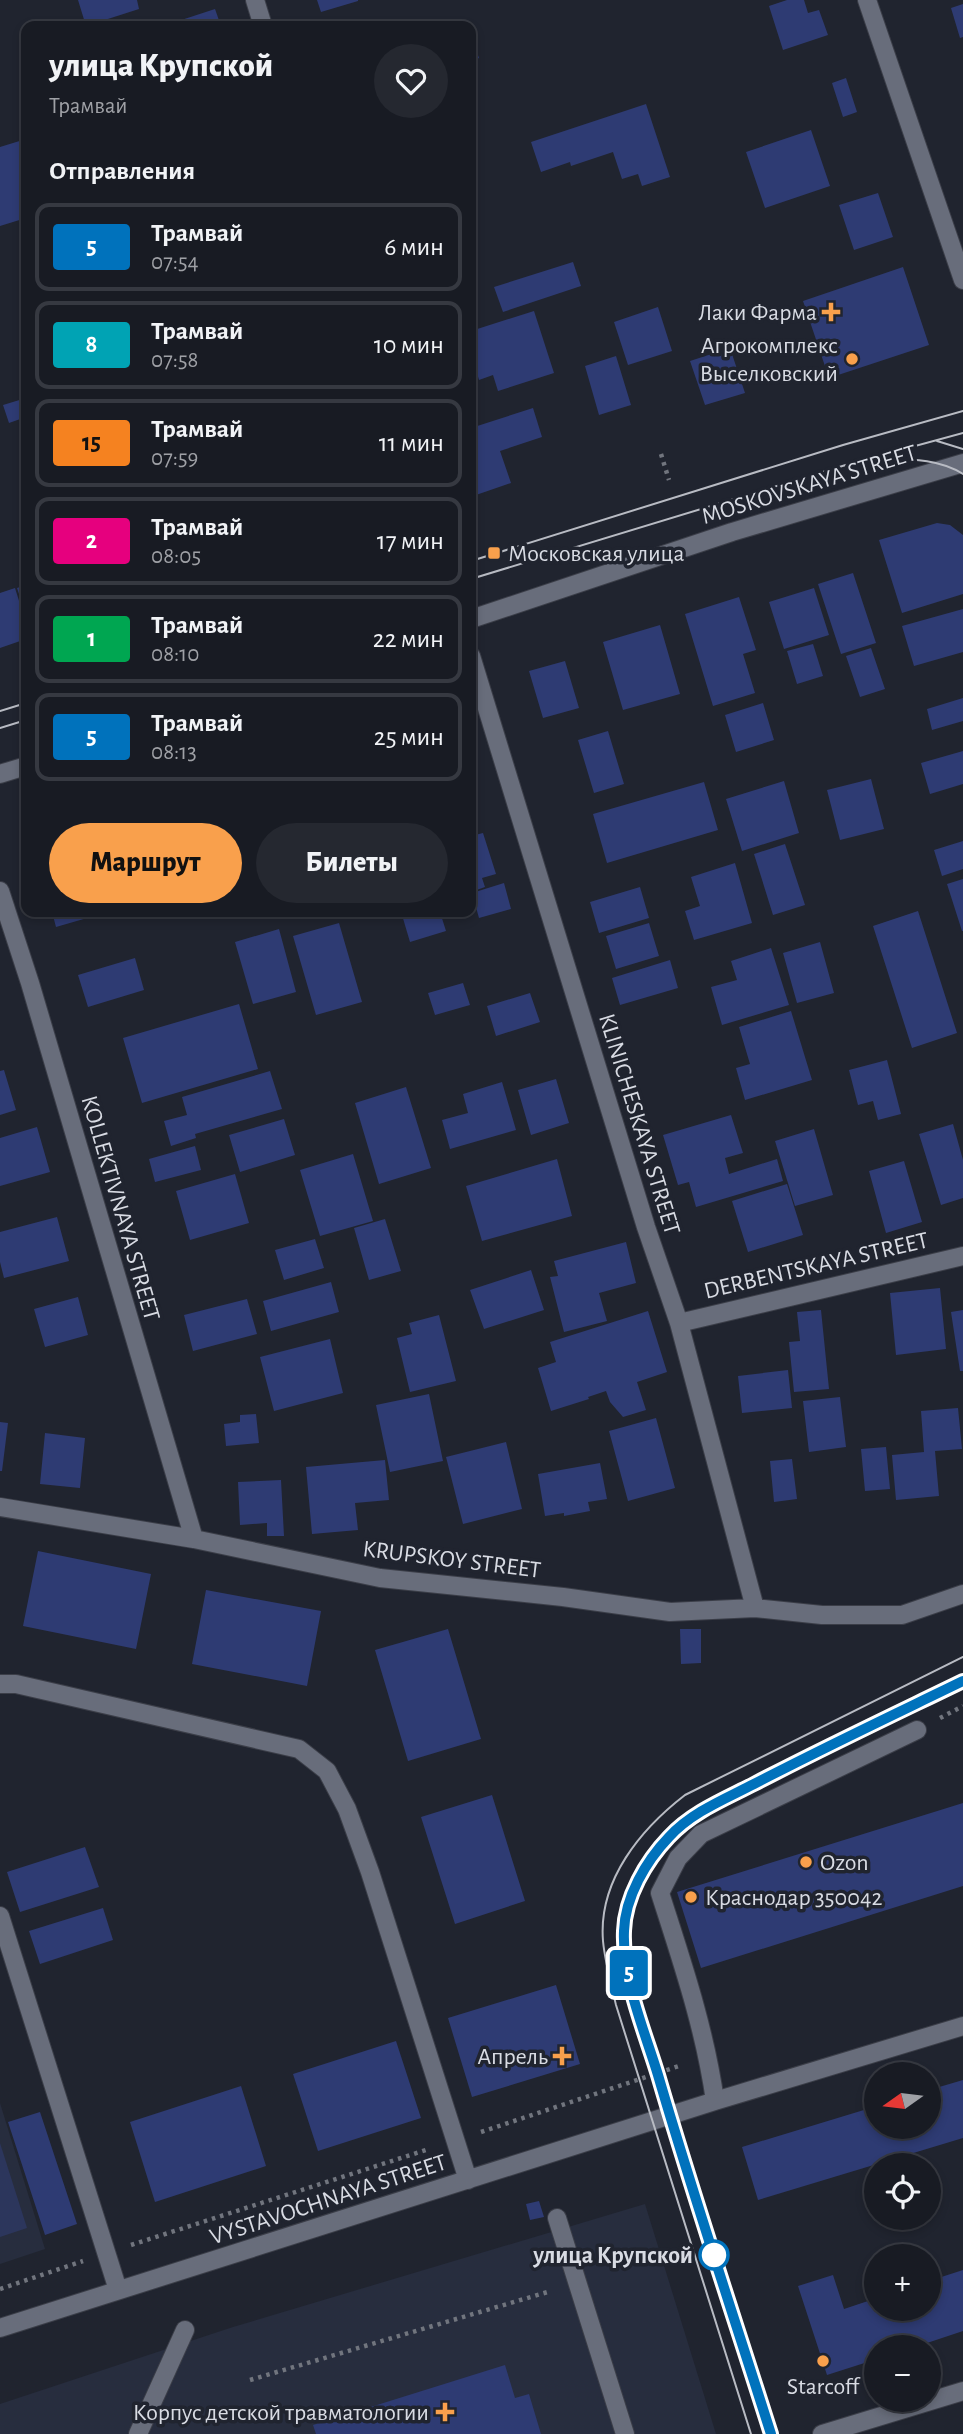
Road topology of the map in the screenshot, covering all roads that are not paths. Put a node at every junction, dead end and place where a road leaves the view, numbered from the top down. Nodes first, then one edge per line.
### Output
1 (255, 0) edge
2 (867, 0) edge
3 (261, 21) edge
4 (963, 280) edge
5 (963, 463) edge
6 (476, 618) edge
7 (476, 672) edge
8 (21, 768) edge
9 (0, 775) edge
10 (0, 891) edge
11 (963, 1255) edge
12 (680, 1323) junction
13 (0, 1507) edge
14 (194, 1539) junction
15 (963, 1594) edge
16 (755, 1608) junction
17 (0, 1684) edge
18 (917, 1730) dead end
19 (0, 1916) edge
20 (963, 2026) edge
21 (715, 2101) junction
22 (468, 2180) junction
23 (557, 2218) dead end
24 (118, 2290) junction
25 (0, 2328) edge
26 (185, 2330) dead end
27 (963, 2391) edge
28 (138, 2434) edge
29 (625, 2434) edge
30 (822, 2434) edge

1 - 3 street
2 - 4 street
5 - 6 street, MOSKOVSKAYA STREET
7 - 12 street, KLINICHESKAYA STREET
8 - 9 street
10 - 14 street, KOLLEKTIVNAYA STREET
11 - 12 street, DERBENTSKAYA STREET
12 - 16 street, KLINICHESKAYA STREET
13 - 14 street, KRUPSKOY STREET
14 - 16 street, KRUPSKOY STREET
15 - 16 street, KRUPSKOY STREET
17 - 22 street
18 - 21 street
19 - 24 street
20 - 21 street, VYSTAVOCHNAYA STREET
21 - 22 street, VYSTAVOCHNAYA STREET
22 - 24 street, VYSTAVOCHNAYA STREET
23 - 29 street
24 - 25 street, VYSTAVOCHNAYA STREET
26 - 28 street
27 - 30 street

